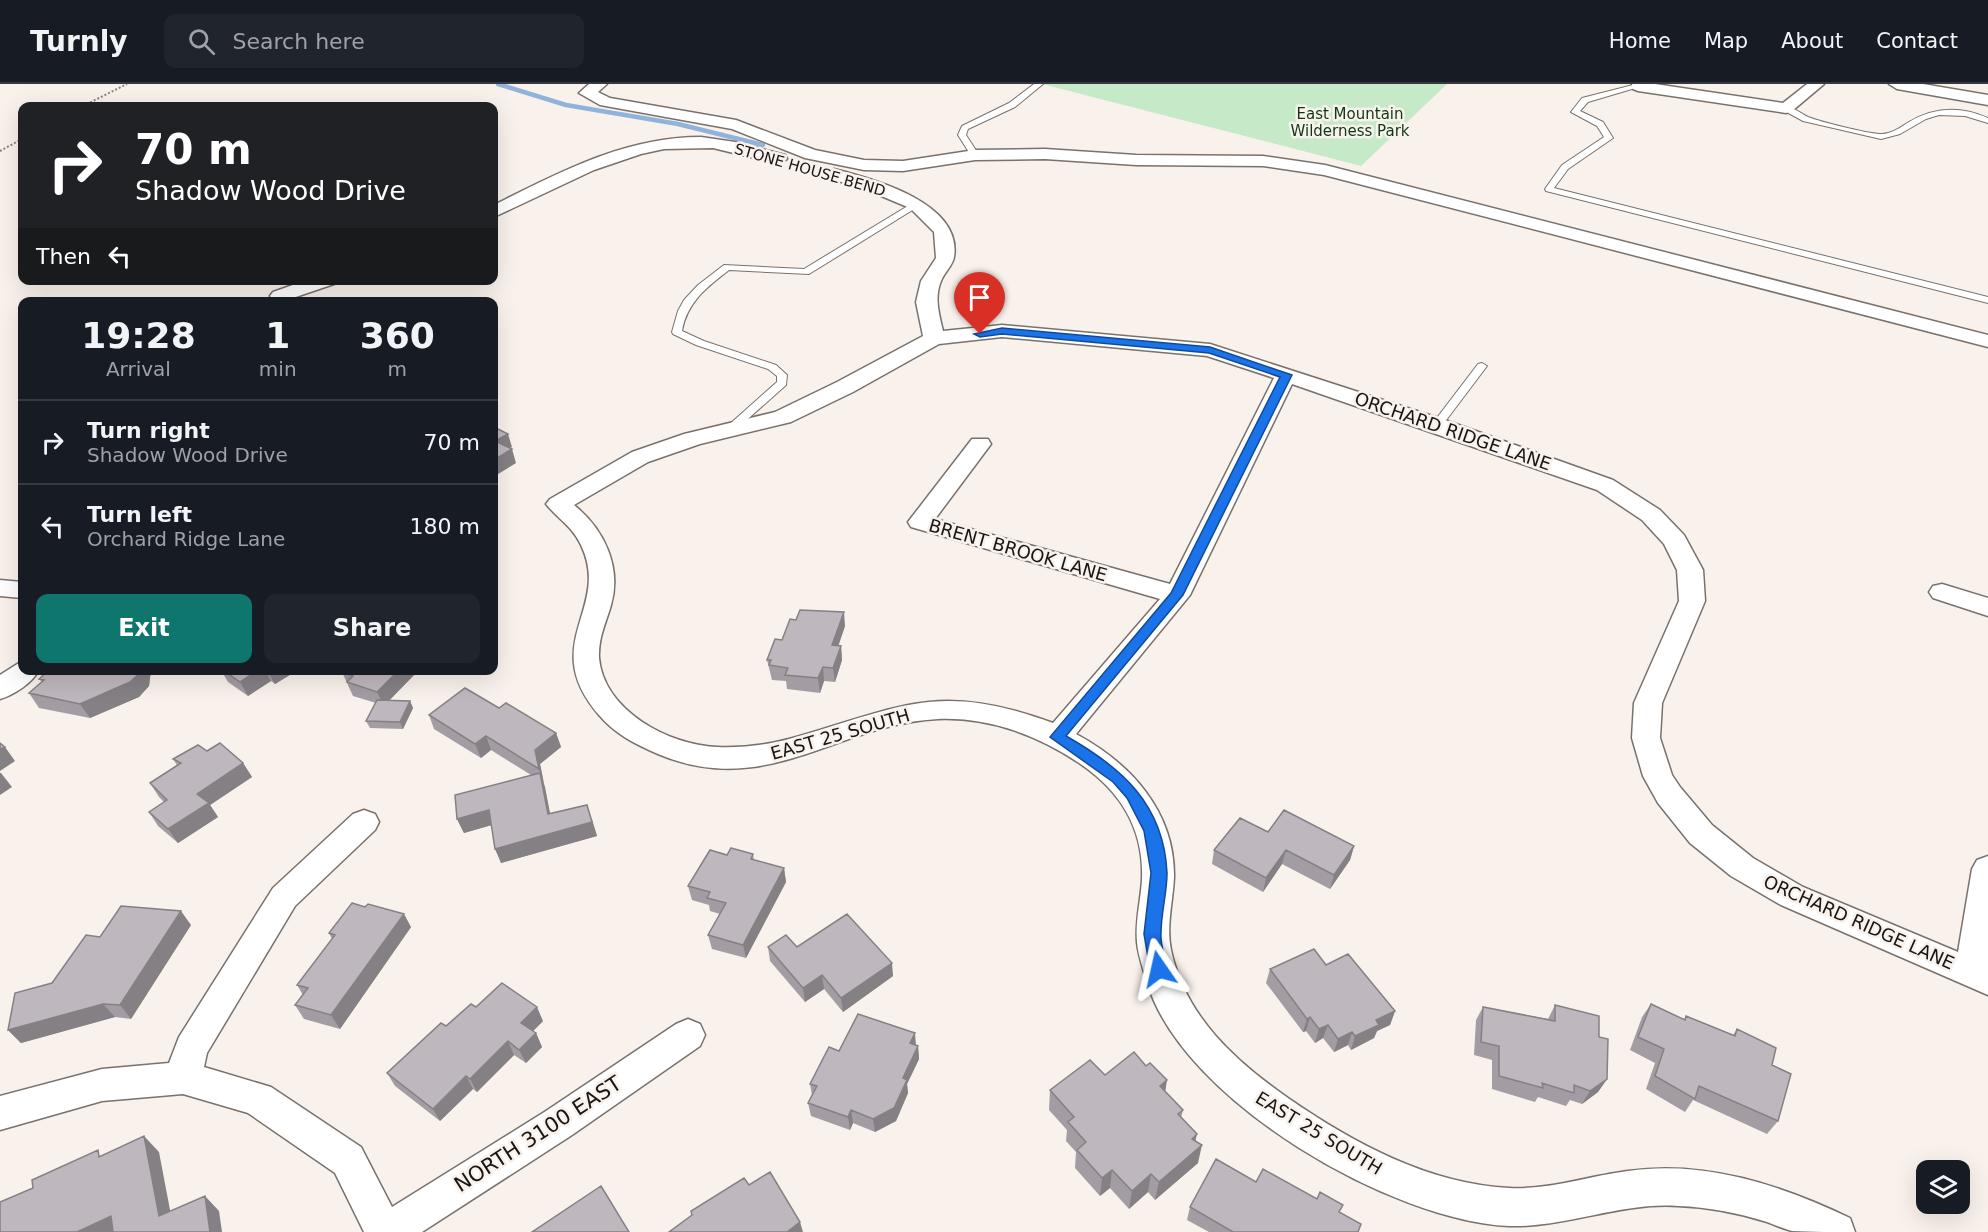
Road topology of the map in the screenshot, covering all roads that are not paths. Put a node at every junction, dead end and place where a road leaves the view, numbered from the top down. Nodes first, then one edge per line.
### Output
1 (599, 84) edge
2 (1039, 84) edge
3 (1816, 84) edge
4 (1897, 84) edge
5 (1632, 85) edge
6 (1988, 100) edge
7 (1786, 108) junction
8 (1988, 121) edge
9 (975, 155) junction
10 (914, 197) junction
11 (498, 210) edge
12 (312, 285) edge
13 (280, 296) dead end
14 (1988, 300) edge
15 (934, 338) junction
16 (1988, 341) edge
17 (1482, 366) dead end
18 (1286, 375) junction
19 (1437, 424) junction
20 (727, 432) junction
21 (980, 444) dead end
22 (601, 480) joint
23 (0, 588) edge
24 (18, 590) edge
25 (1942, 592) dead end
26 (1177, 595) junction
27 (1988, 607) edge
28 (19, 675) edge
29 (0, 689) edge
30 (1057, 737) junction
31 (364, 822) dead end
32 (1988, 869) edge
33 (1980, 976) edge
34 (688, 1035) dead end
35 (183, 1078) junction
36 (0, 1113) edge
37 (386, 1232) edge
38 (1836, 1232) edge

1 - 9 street
2 - 9 lane
3 - 7 street
4 - 6 street
5 - 7 street
5 - 14 lane
7 - 8 lane
9 - 16 street
10 - 11 street, STONE HOUSE BEND
10 - 15 street, STONE HOUSE BEND
10 - 20 lane
12 - 13 street
15 - 18 street, ORCHARD RIDGE LANE
15 - 20 street, ORCHARD RIDGE LANE
17 - 19 lane
18 - 19 street, ORCHARD RIDGE LANE
18 - 26 street
19 - 33 street, ORCHARD RIDGE LANE
20 - 22 street, ORCHARD RIDGE LANE
21 - 26 street, BRENT BROOK LANE
22 - 30 street, EAST 25 SOUTH
23 - 24 street
25 - 27 street
26 - 30 street
28 - 29 street
30 - 38 street, EAST 25 SOUTH
31 - 35 street
32 - 33 street
34 - 37 street, NORTH 3100 EAST
35 - 36 street
35 - 37 street

